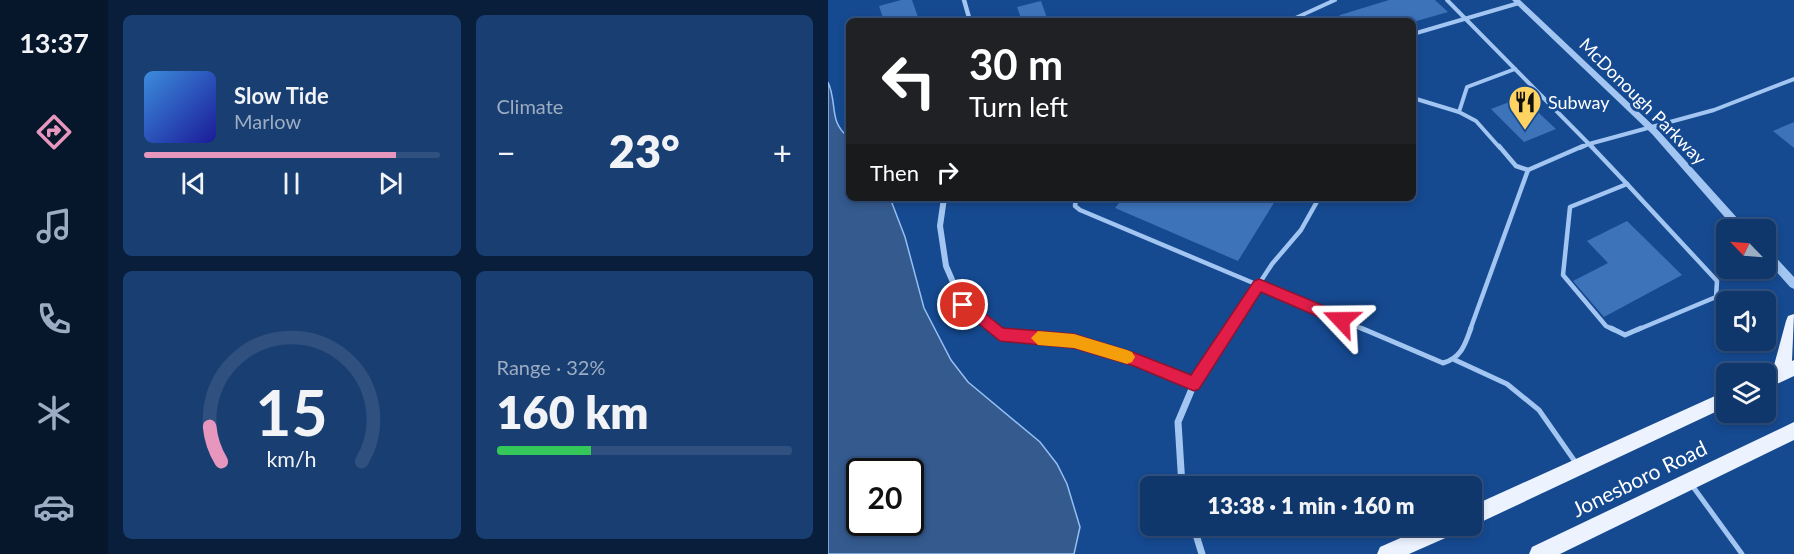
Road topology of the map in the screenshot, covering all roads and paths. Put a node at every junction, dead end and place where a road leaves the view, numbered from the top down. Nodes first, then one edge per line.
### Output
1 (964, 0) edge
2 (1335, 0) edge
3 (1447, 0) edge
4 (1517, 1) edge
5 (969, 18) edge
6 (1296, 18) edge
7 (1465, 18) junction
8 (1416, 33) edge
9 (1515, 69) junction
10 (1794, 79) edge
11 (1416, 99) edge
12 (1459, 112) junction
13 (1650, 127) junction
14 (1589, 144) junction
15 (1527, 170) junction
16 (1627, 184) junction
17 (944, 201) edge
18 (1076, 201) edge
19 (1317, 201) edge
20 (1733, 219) edge
21 (1776, 265) edge
22 (1794, 284) edge
23 (1259, 285) junction
24 (1794, 321) edge
25 (1455, 360) junction
26 (1780, 375) edge
27 (1194, 384) junction
28 (1716, 404) edge
29 (1794, 431) edge
30 (1579, 468) junction
31 (1181, 476) edge
32 (1689, 481) junction
33 (1482, 512) edge
34 (1196, 536) edge
35 (1427, 536) edge
36 (1202, 554) edge
37 (1387, 554) edge
38 (1539, 554) edge
39 (1742, 554) edge

1 - 5 street
2 - 6 lane
3 - 7 lane
4 - 7 lane
4 - 13 street, McDonough Parkway
7 - 8 lane
7 - 9 lane
9 - 12 lane
9 - 14 lane
10 - 13 lane
11 - 12 lane
12 - 15 lane
13 - 14 lane
13 - 20 street, McDonough Parkway
14 - 15 lane
14 - 16 lane
15 - 25 lane
16 - 16 lane
17 - 27 street
18 - 23 lane
19 - 23 lane
21 - 22 street
23 - 25 lane
23 - 27 lane
24 - 26 main road
25 - 30 lane
27 - 31 street
28 - 30 main road, Jonesboro Road
29 - 32 main road, Jonesboro Road
30 - 33 main road, Jonesboro Road
32 - 38 main road, Jonesboro Road
32 - 39 lane
34 - 36 street
35 - 37 main road

